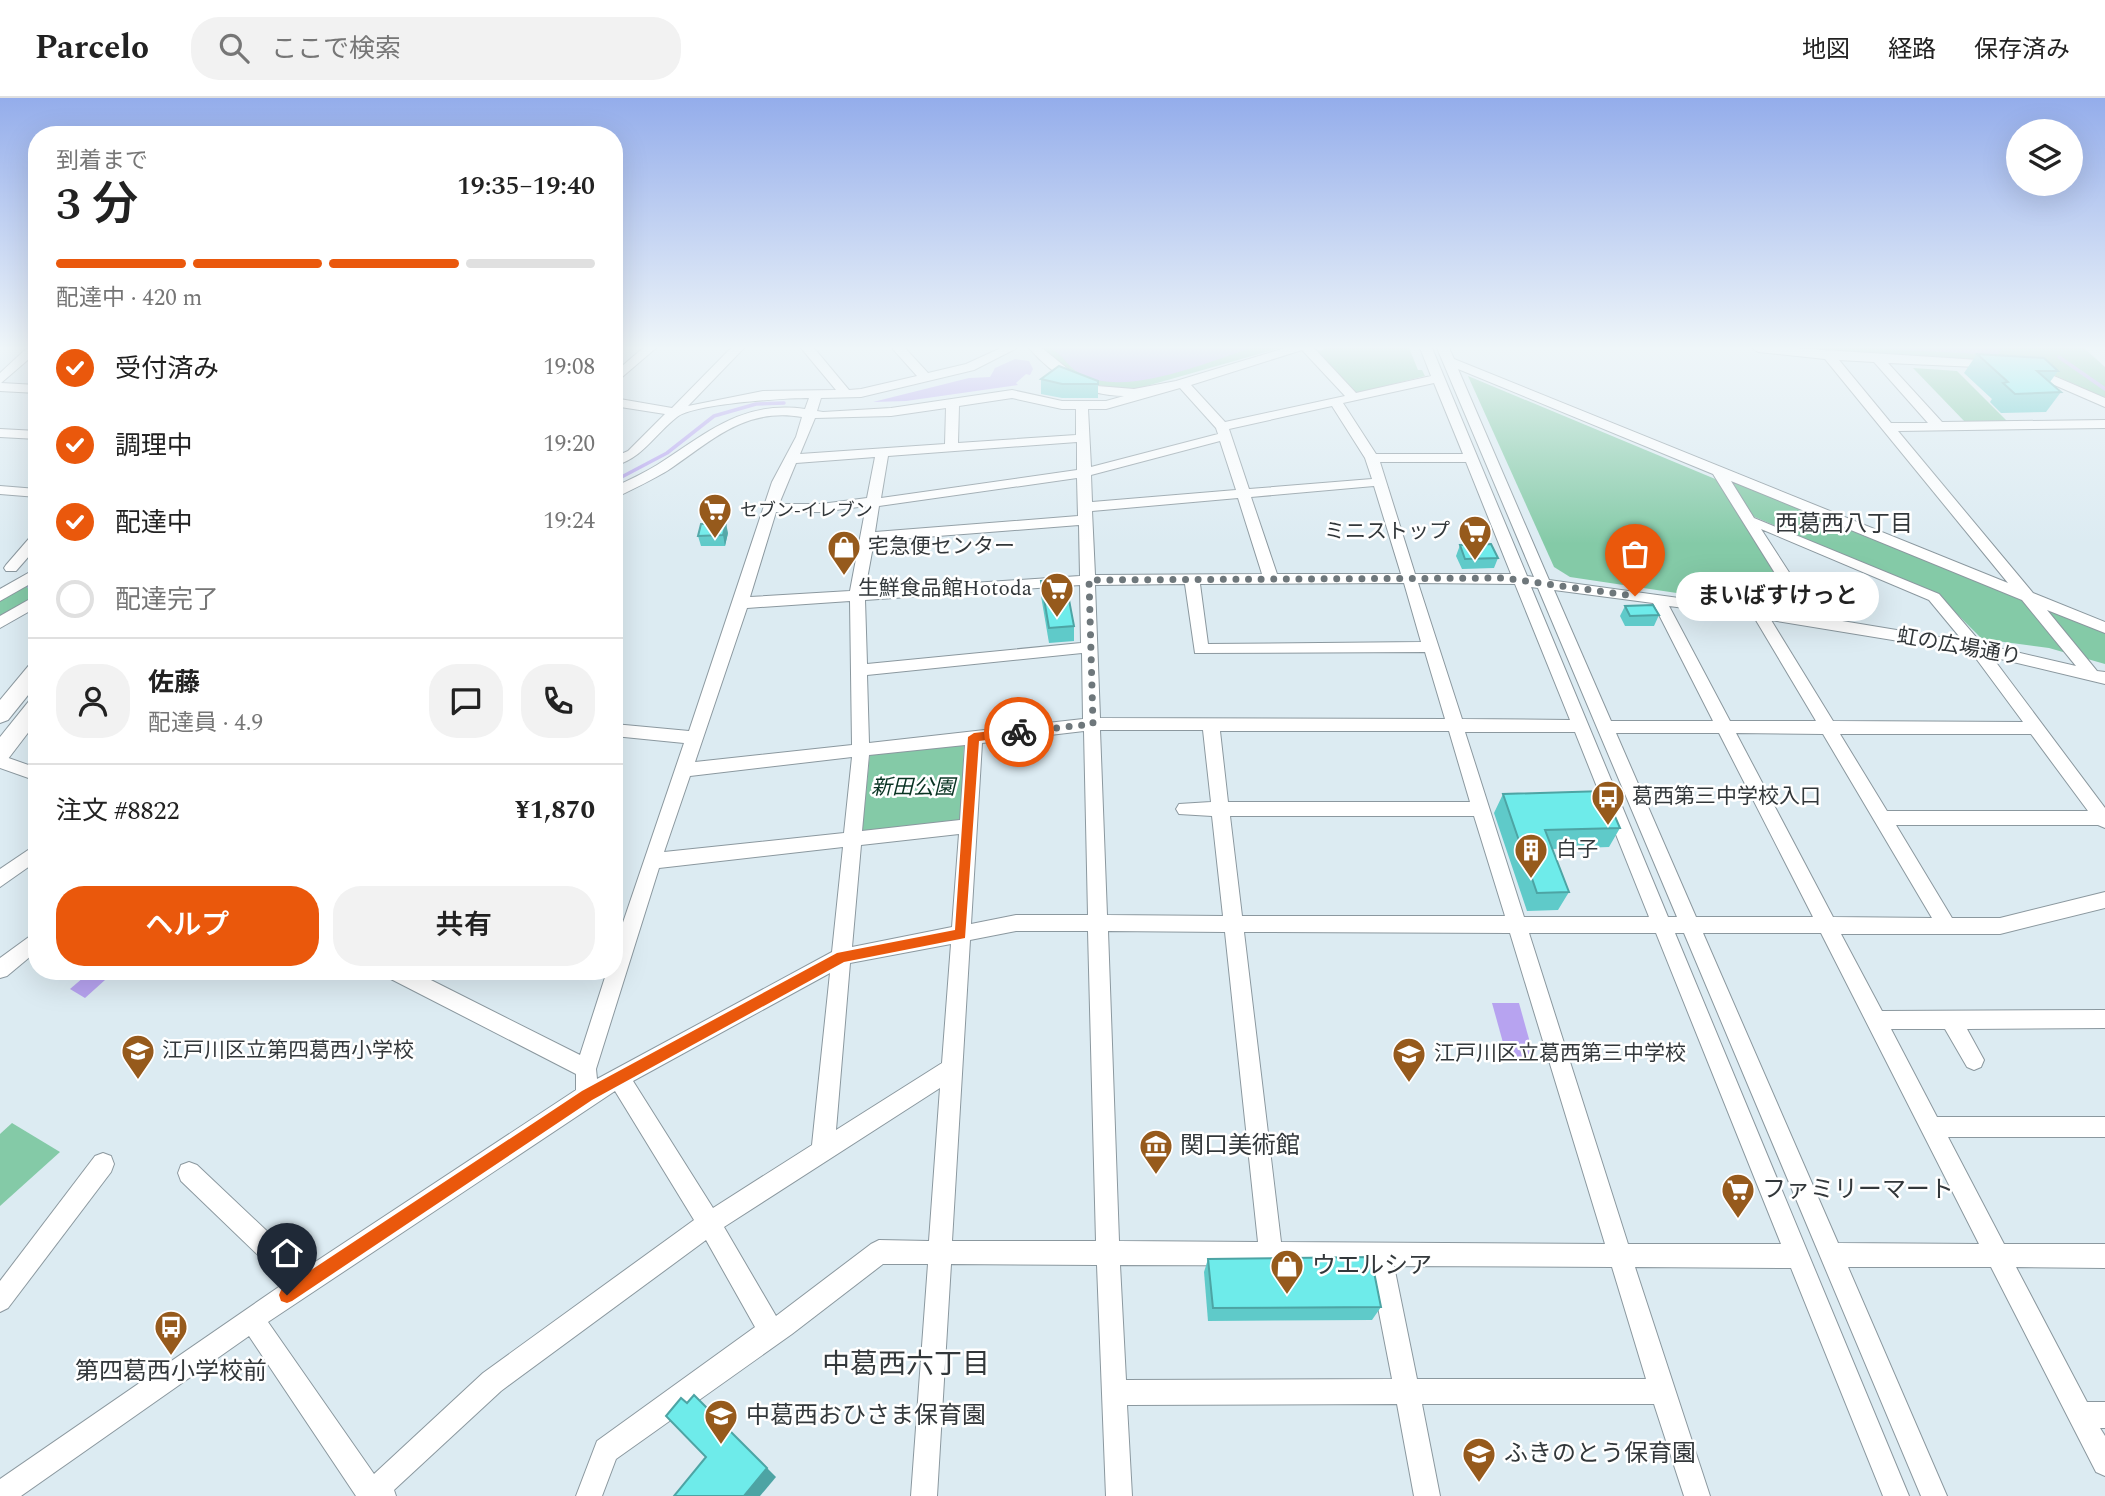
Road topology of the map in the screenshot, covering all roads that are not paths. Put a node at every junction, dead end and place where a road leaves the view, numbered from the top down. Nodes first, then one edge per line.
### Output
1 (674, 413) edge
2 (758, 413) edge
3 (800, 413) edge
4 (870, 413) edge
5 (953, 413) edge
6 (1082, 413) edge
7 (1208, 413) edge
8 (1290, 413) edge
9 (1351, 413) edge
10 (1452, 413) edge
11 (1470, 413) edge
12 (1582, 413) edge
13 (1876, 413) edge
14 (1926, 413) edge
15 (811, 414) junction
16 (2105, 424) edge
17 (1937, 425) junction
18 (1887, 427) junction
19 (1223, 431) junction
20 (0, 433) edge
21 (28, 435) edge
22 (1084, 438) junction
23 (951, 447) junction
24 (882, 452) junction
25 (1470, 457) junction
26 (623, 458) edge
27 (1372, 458) junction
28 (790, 459) junction
29 (1085, 471) junction
30 (1718, 471) junction
31 (1379, 482) junction
32 (623, 488) edge
33 (0, 489) edge
34 (28, 493) edge
35 (1243, 494) junction
36 (874, 502) junction
37 (770, 508) junction
38 (1087, 514) junction
39 (1750, 521) junction
40 (867, 537) junction
41 (28, 546) edge
42 (5, 567) edge
43 (28, 572) edge
44 (28, 577) edge
45 (1408, 578) junction
46 (1192, 579) junction
47 (1271, 579) junction
48 (1089, 580) junction
49 (1521, 580) junction
50 (1544, 584) junction
51 (0, 596) edge
52 (857, 596) junction
53 (2028, 597) junction
54 (1658, 599) junction
55 (741, 603) junction
56 (28, 606) edge
57 (1759, 613) junction
58 (1813, 622) junction
59 (0, 623) edge
60 (2105, 628) edge
61 (1091, 647) junction
62 (1429, 648) junction
63 (1976, 648) junction
64 (858, 670) junction
65 (2098, 676) edge
66 (28, 680) edge
67 (2105, 689) edge
68 (0, 715) edge
69 (1093, 724) junction
70 (28, 726) edge
71 (1211, 726) junction
72 (1455, 726) junction
73 (1582, 726) junction
74 (1605, 727) junction
75 (1725, 727) junction
76 (1828, 728) junction
77 (2035, 728) junction
78 (623, 731) edge
79 (974, 737) junction
80 (695, 738) junction
81 (861, 750) junction
82 (0, 753) edge
83 (0, 761) edge
84 (684, 770) junction
85 (28, 772) edge
86 (1185, 809) dead end
87 (1221, 809) junction
88 (1481, 809) junction
89 (1881, 818) junction
90 (2104, 820) edge
91 (968, 826) junction
92 (853, 839) junction
93 (28, 858) edge
94 (652, 861) junction
95 (0, 879) edge
96 (2102, 905) edge
97 (1099, 923) junction
98 (1232, 923) junction
99 (1517, 925) junction
100 (1663, 925) junction
101 (1690, 926) junction
102 (1826, 926) junction
103 (1947, 926) junction
104 (961, 934) junction
105 (28, 947) edge
106 (623, 952) edge
107 (841, 957) junction
108 (0, 970) edge
109 (412, 980) edge
110 (614, 980) edge
111 (1950, 1019) junction
112 (2105, 1019) edge
113 (1874, 1020) junction
114 (1974, 1060) dead end
115 (953, 1068) junction
116 (586, 1069) junction
117 (618, 1078) junction
118 (587, 1095) junction
119 (1931, 1127) junction
120 (2105, 1127) edge
121 (823, 1149) junction
122 (103, 1164) dead end
123 (190, 1173) dead end
124 (709, 1223) junction
125 (940, 1252) junction
126 (1108, 1255) junction
127 (1271, 1255) junction
128 (1380, 1255) junction
129 (1829, 1255) junction
130 (1997, 1255) junction
131 (2105, 1255) edge
132 (1621, 1256) junction
133 (1798, 1256) junction
134 (304, 1283) junction
135 (0, 1300) edge
136 (252, 1320) junction
137 (771, 1331) junction
138 (1662, 1391) junction
139 (1406, 1392) junction
140 (1114, 1393) junction
141 (2092, 1415) edge
142 (2105, 1463) edge
143 (0, 1495) edge
144 (375, 1495) edge
145 (589, 1496) edge
146 (924, 1496) edge
147 (1119, 1496) edge
148 (1427, 1496) edge
149 (1697, 1496) edge
150 (1896, 1496) edge
151 (1934, 1496) edge

1 - 26 street
2 - 32 street
3 - 15 street
4 - 15 street
5 - 23 street
6 - 22 street
7 - 19 street
8 - 19 street
9 - 27 street
10 - 25 street
11 - 50 street
12 - 30 street
13 - 18 street
14 - 17 street
15 - 28 street
16 - 17 street
17 - 18 street
18 - 53 street
19 - 29 street
19 - 35 street
20 - 21 street
22 - 23 street
22 - 29 street
23 - 24 street
24 - 28 street
24 - 36 street
25 - 27 street
25 - 49 street
27 - 31 street
28 - 37 street
29 - 36 street
29 - 38 street
30 - 39 street
30 - 53 street
31 - 35 street
31 - 45 street
33 - 34 street
35 - 38 street
35 - 47 street
36 - 37 street
36 - 40 street
37 - 55 street
38 - 40 street
38 - 48 street
39 - 58 street
39 - 63 street
40 - 52 street
41 - 42 street
42 - 43 street
44 - 51 street
45 - 47 street, 虹の広場通り
45 - 49 street, 虹の広場通り
45 - 62 street
46 - 47 street, 虹の広場通り
46 - 48 street, 虹の広場通り
46 - 62 street
48 - 52 street, 虹の広場通り
48 - 61 street
49 - 50 street, 虹の広場通り
49 - 73 street
50 - 54 street, 虹の広場通り
50 - 74 street
52 - 55 street, 虹の広場通り
52 - 64 street
53 - 60 street
53 - 65 street
54 - 57 street, 虹の広場通り
54 - 75 street
55 - 80 street
56 - 59 street
57 - 58 street, 虹の広場通り
57 - 76 street
58 - 63 street, 虹の広場通り
61 - 64 street
61 - 69 street
62 - 72 street
63 - 65 street, 虹の広場通り
63 - 77 street
64 - 81 street
65 - 67 street
66 - 68 main road
69 - 71 street
69 - 79 street
69 - 97 street
70 - 82 main road
71 - 72 street
71 - 87 street
72 - 73 street
72 - 88 street
73 - 100 street
74 - 75 street
74 - 101 street
75 - 76 street
75 - 102 street
76 - 77 street
76 - 89 street
77 - 90 street
78 - 80 street
79 - 81 street
79 - 91 street
80 - 84 street
81 - 84 street
81 - 92 street
83 - 85 street
84 - 94 street
86 - 87 street
87 - 88 street
87 - 98 street
88 - 99 street
89 - 90 street
89 - 103 street
91 - 92 street
91 - 104 street
92 - 94 street
92 - 107 street
93 - 95 street
94 - 106 street
96 - 103 street
97 - 98 street
97 - 104 street
97 - 126 street
98 - 99 street
98 - 127 street
99 - 100 street
99 - 132 street
100 - 101 street
100 - 133 street
101 - 102 street
101 - 129 street
102 - 103 street
102 - 113 street
104 - 107 street
104 - 115 street
105 - 108 street
107 - 117 street
107 - 121 street
109 - 116 street
110 - 116 street
111 - 112 street
111 - 113 street
111 - 114 street
113 - 119 street
115 - 121 street
115 - 125 street
116 - 118 street
117 - 118 street
117 - 124 street
118 - 134 street
119 - 120 street
119 - 130 street
121 - 124 street
122 - 135 street
123 - 134 street
124 - 137 street
124 - 144 street
125 - 126 street
125 - 137 street
125 - 146 street
126 - 127 street
126 - 140 street
127 - 128 street
128 - 132 street
128 - 139 street
129 - 130 street
129 - 151 street
130 - 131 street
130 - 141 street
132 - 133 street
132 - 138 street
133 - 150 street
134 - 136 street
136 - 143 street
136 - 144 street
137 - 145 street
138 - 139 street
138 - 149 street
139 - 140 street
139 - 148 street
140 - 147 street
141 - 142 street

